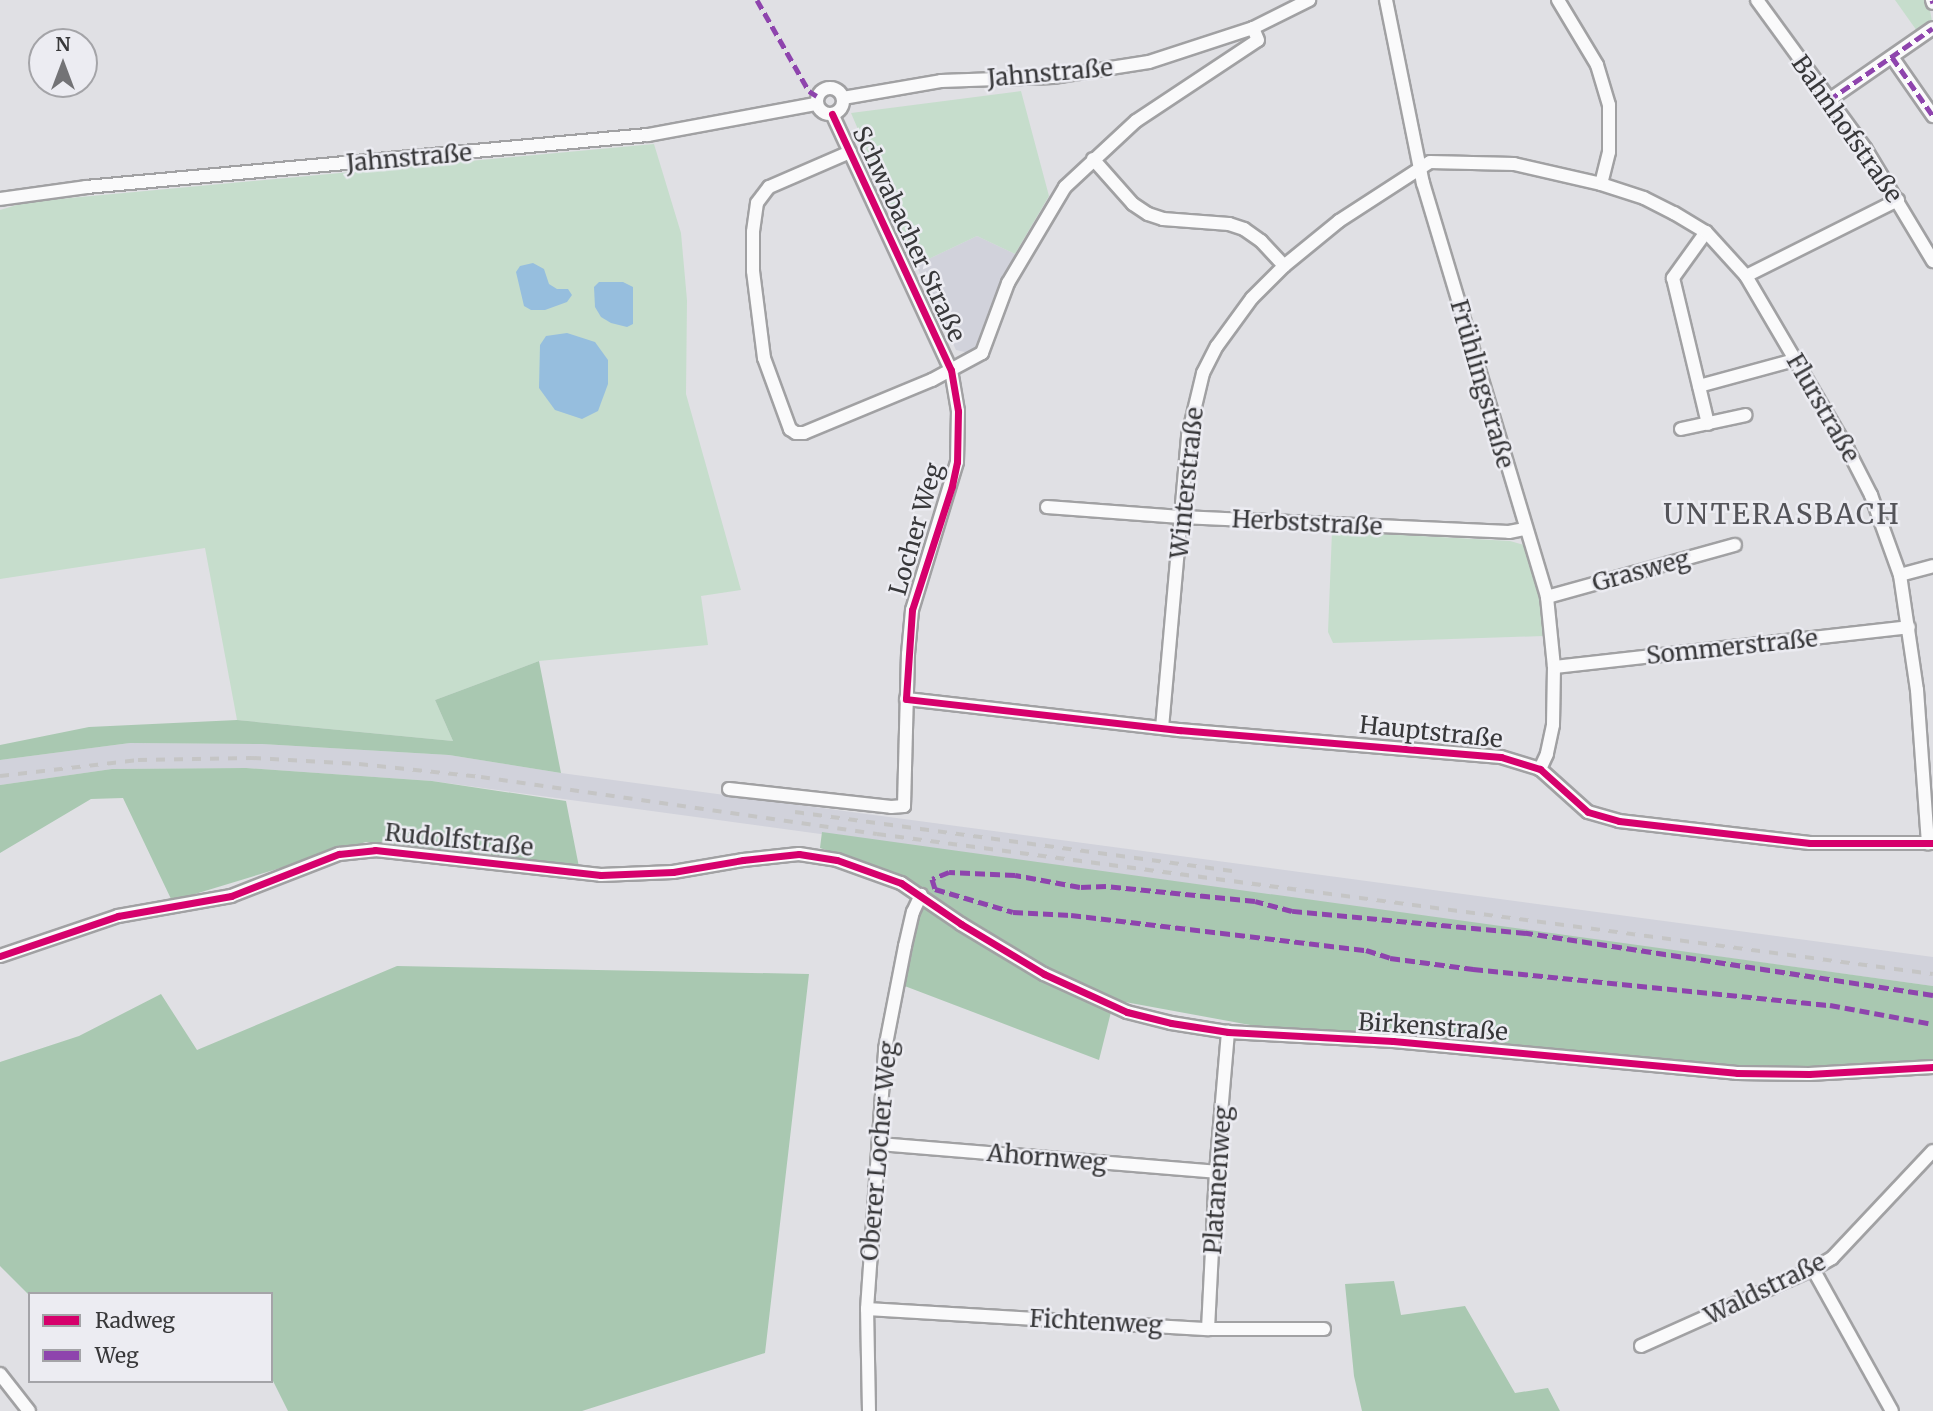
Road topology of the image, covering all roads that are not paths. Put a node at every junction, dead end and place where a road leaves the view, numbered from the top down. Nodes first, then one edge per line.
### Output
1 (1309, 0) edge
2 (1386, 0) edge
3 (1558, 0) edge
4 (1757, 0) edge
5 (1933, 28) edge
6 (1256, 34) junction
7 (1892, 57) junction
8 (843, 98) junction
9 (1829, 100) junction
10 (816, 104) junction
11 (832, 114) junction
12 (1933, 116) edge
13 (850, 152) junction
14 (1093, 159) junction
15 (1420, 169) junction
16 (1601, 184) junction
17 (0, 199) edge
18 (1898, 200) junction
19 (1706, 232) junction
20 (1933, 261) edge
21 (1284, 266) junction
22 (1746, 276) junction
23 (1796, 360) junction
24 (951, 370) junction
25 (1699, 386) junction
26 (1746, 415) dead end
27 (1707, 424) junction
28 (1681, 429) dead end
29 (1047, 507) dead end
30 (1181, 517) junction
31 (1524, 529) junction
32 (1735, 545) dead end
33 (1933, 566) edge
34 (1900, 575) junction
35 (1547, 597) junction
36 (1909, 628) junction
37 (1554, 667) junction
38 (906, 699) junction
39 (1162, 728) junction
40 (1540, 768) junction
41 (729, 789) dead end
42 (1931, 843) edge
43 (921, 895) junction
44 (0, 956) edge
45 (1228, 1032) junction
46 (1933, 1067) edge
47 (879, 1144) junction
48 (1931, 1159) edge
49 (1216, 1172) junction
50 (1813, 1269) junction
51 (867, 1309) junction
52 (1208, 1329) junction
53 (1324, 1329) dead end
54 (1642, 1346) dead end
55 (0, 1374) edge
56 (29, 1411) edge
57 (869, 1411) edge
58 (1892, 1411) edge

1 - 6 street, Jahnstraße
2 - 15 street, Frühlingstraße
3 - 16 street
4 - 9 street, Bahnhofstraße
5 - 7 street
6 - 8 street, Jahnstraße
6 - 14 street
7 - 9 street
7 - 12 street
8 - 10 street, Jahnstraße
8 - 11 street
9 - 18 street, Bahnhofstraße
10 - 11 street
10 - 17 street, Jahnstraße
11 - 13 street, Schwabacher Straße
13 - 24 street, Schwabacher Straße
13 - 24 street
14 - 21 street
14 - 24 street
15 - 16 street, Flurstraße
15 - 21 street, Winterstraße
15 - 31 street, Frühlingstraße
16 - 19 street, Flurstraße
18 - 20 street, Bahnhofstraße
18 - 22 street
19 - 22 street, Flurstraße
19 - 25 street
21 - 30 street, Winterstraße
22 - 23 street, Flurstraße
23 - 25 street
23 - 34 street, Flurstraße
24 - 38 street, Locher Weg
25 - 27 street
26 - 27 street
27 - 28 street
29 - 30 street, Herbststraße
30 - 31 street, Herbststraße
30 - 39 street, Winterstraße
31 - 35 street, Frühlingstraße
32 - 35 street, Grasweg
33 - 34 street
34 - 36 street, Flurstraße
35 - 37 street, Frühlingstraße
36 - 37 street, Sommerstraße
36 - 42 street, Flurstraße
37 - 40 street, Frühlingstraße
38 - 39 street, Hauptstraße
38 - 41 street, Locher Weg
39 - 40 street, Hauptstraße
40 - 42 street, Hauptstraße
43 - 44 street, Rudolfstraße
43 - 45 street, Birkenstraße
43 - 47 street, Oberer Locher Weg
45 - 46 street, Birkenstraße
45 - 49 street, Platanenweg
47 - 49 street, Ahornweg
47 - 51 street, Oberer Locher Weg
48 - 50 street, Waldstraße
49 - 52 street, Platanenweg
50 - 54 street, Waldstraße
50 - 58 street
51 - 52 street, Fichtenweg
51 - 57 street, Oberer Locher Weg
52 - 53 street, Fichtenweg
55 - 56 street

